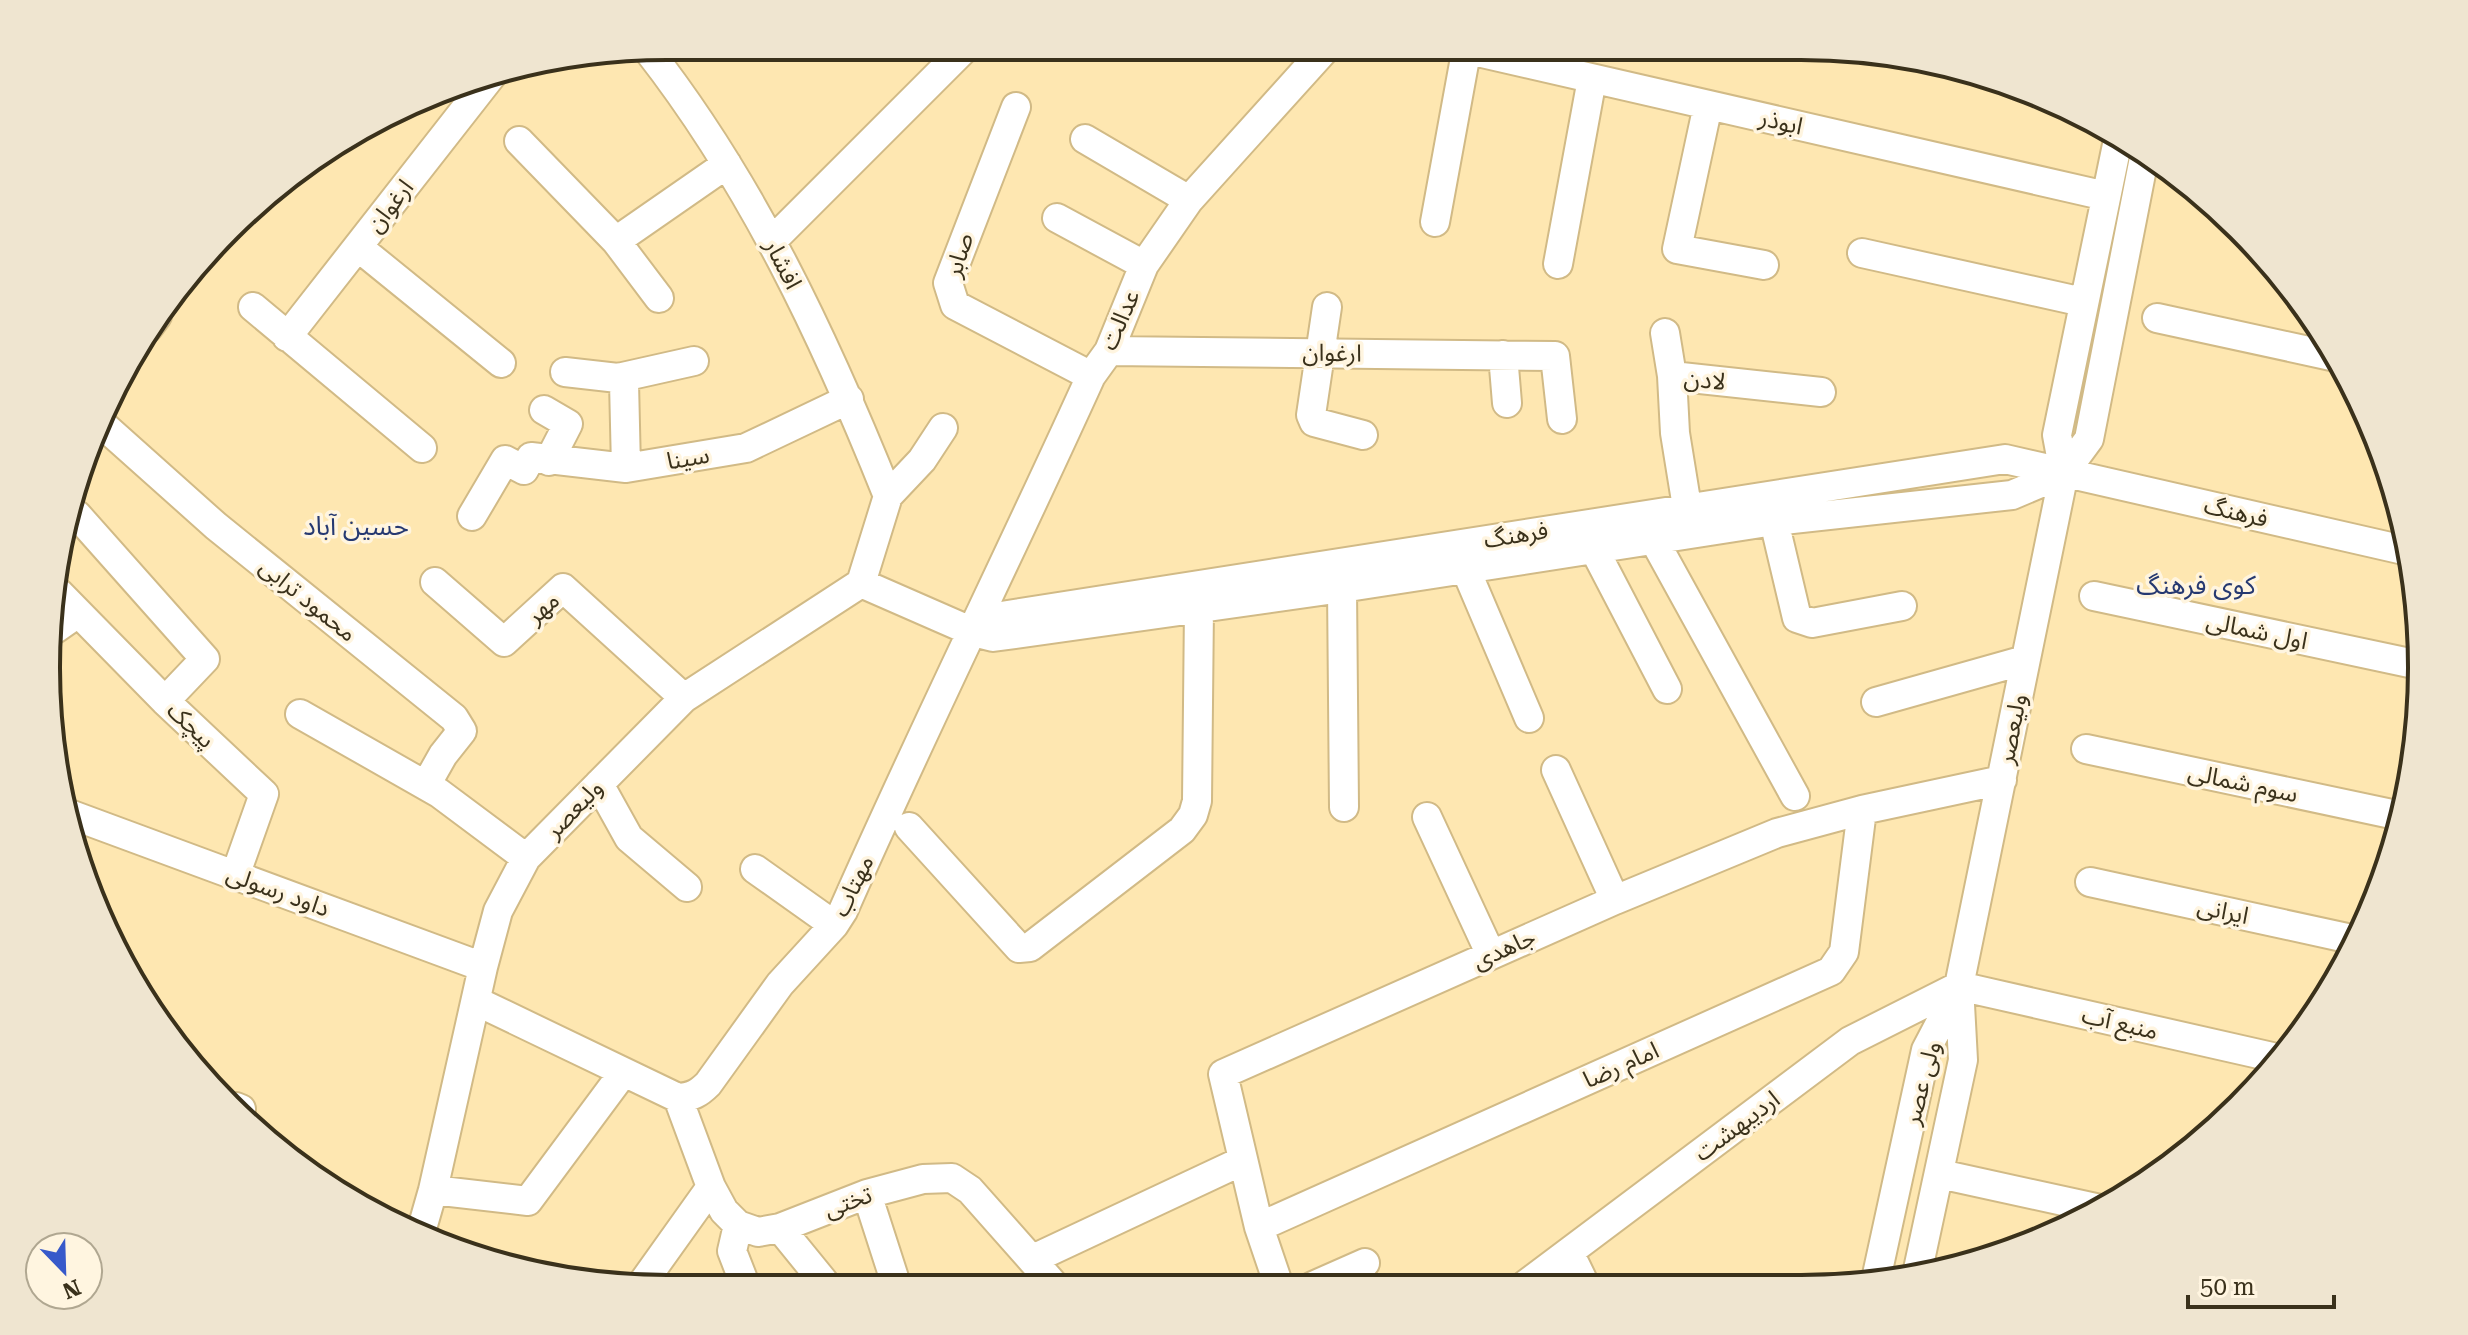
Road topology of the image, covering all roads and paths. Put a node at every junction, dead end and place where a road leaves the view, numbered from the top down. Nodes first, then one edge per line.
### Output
1 (656, 60) edge
2 (953, 60) edge
3 (1315, 60) edge
4 (1461, 60) edge
5 (1513, 60) edge
6 (1592, 79) junction
7 (481, 89) edge
8 (1708, 105) junction
9 (1016, 107) dead end
10 (1085, 139) dead end
11 (519, 141) dead end
12 (2116, 148) edge
13 (727, 164) junction
14 (2143, 165) edge
15 (2106, 196) junction
16 (1189, 200) junction
17 (1057, 218) dead end
18 (1435, 222) dead end
19 (616, 241) junction
20 (772, 241) junction
21 (358, 247) junction
22 (1862, 253) dead end
23 (1558, 264) dead end
24 (1144, 265) junction
25 (1764, 265) dead end
26 (659, 298) dead end
27 (2083, 302) junction
28 (253, 307) dead end
29 (1327, 307) dead end
30 (2157, 318) dead end
31 (1665, 333) dead end
32 (287, 337) junction
33 (1109, 351) junction
34 (1321, 353) junction
35 (2321, 354) edge
36 (1503, 355) junction
37 (694, 361) dead end
38 (501, 363) dead end
39 (565, 372) dead end
40 (1091, 376) junction
41 (1672, 376) junction
42 (618, 378) junction
43 (1821, 392) dead end
44 (849, 399) junction
45 (1507, 403) dead end
46 (544, 410) dead end
47 (1562, 419) dead end
48 (943, 428) dead end
49 (108, 430) edge
50 (1363, 435) dead end
51 (422, 448) dead end
52 (537, 465) junction
53 (626, 468) junction
54 (2064, 473) junction
55 (888, 496) junction
56 (1687, 507) junction
57 (472, 516) dead end
58 (79, 518) edge
59 (1774, 521) junction
60 (1654, 540) junction
61 (2396, 548) edge
62 (1594, 549) junction
63 (1466, 570) junction
64 (435, 582) dead end
65 (861, 583) junction
66 (1342, 588) junction
67 (2094, 596) dead end
68 (1902, 606) dead end
69 (1199, 607) junction
70 (64, 612) edge
71 (973, 632) junction
72 (2025, 660) junction
73 (2408, 663) edge
74 (1667, 689) dead end
75 (684, 698) junction
76 (165, 701) junction
77 (1876, 702) dead end
78 (300, 714) dead end
79 (1529, 718) dead end
80 (2086, 749) dead end
81 (1556, 770) dead end
82 (2002, 780) junction
83 (599, 784) junction
84 (426, 785) junction
85 (1795, 796) dead end
86 (1344, 807) dead end
87 (1862, 810) junction
88 (2390, 814) edge
89 (1427, 817) dead end
90 (79, 818) edge
91 (909, 827) dead end
92 (526, 858) junction
93 (755, 869) dead end
94 (235, 876) junction
95 (2090, 882) dead end
96 (687, 887) dead end
97 (1615, 900) junction
98 (834, 925) junction
99 (2344, 937) edge
100 (1491, 955) junction
101 (483, 967) junction
102 (1959, 986) junction
103 (476, 1001) junction
104 (2267, 1056) edge
105 (623, 1073) junction
106 (678, 1098) junction
107 (1242, 1161) junction
108 (1940, 1174) junction
109 (711, 1187) junction
110 (433, 1190) junction
111 (867, 1194) junction
112 (2082, 1205) edge
113 (423, 1224) edge
114 (738, 1225) junction
115 (1259, 1227) junction
116 (780, 1228) junction
117 (1569, 1252) junction
118 (1033, 1259) junction
119 (1365, 1263) dead end
120 (1920, 1263) edge
121 (1878, 1270) edge
122 (649, 1275) edge
123 (741, 1275) edge
124 (818, 1275) edge
125 (893, 1275) edge
126 (1046, 1275) edge
127 (1275, 1275) edge
128 (1338, 1275) edge
129 (1538, 1275) edge
130 (1580, 1275) edge

1 - 13 street, افشار
2 - 20 street
3 - 16 street, عدالت
4 - 18 street
5 - 6 street, ابوذر
6 - 8 street, ابوذر
6 - 23 street
7 - 21 street, ارغوان
8 - 15 street, ابوذر
8 - 25 street
9 - 40 street, صابر
10 - 16 street
11 - 19 street
12 - 15 street, ولیعصر
13 - 19 street
13 - 20 street, افشار
14 - 54 street, ولیعصر
15 - 27 street, ولیعصر
16 - 24 street, عدالت
17 - 24 street
19 - 26 street
20 - 44 street, افشار
21 - 32 street, ارغوان
21 - 38 street
22 - 27 street
24 - 33 street, عدالت
27 - 54 street, ولیعصر
28 - 32 street
29 - 34 street
30 - 35 street
31 - 41 street
32 - 51 street
33 - 34 street, ارغوان
33 - 40 street, عدالت
34 - 36 street, ارغوان
34 - 50 street
36 - 45 street
36 - 47 street, ارغوان
37 - 42 street
39 - 42 street
40 - 71 street, عدالت
41 - 43 street, لادن
41 - 56 street, لادن
42 - 53 street
44 - 53 street, سینا
44 - 55 street, افشار
46 - 52 street
48 - 55 street
49 - 84 street, محمود ترابی
52 - 53 street, سینا
52 - 57 street, سینا
54 - 56 street, فرهنگ
54 - 59 street, فرهنگ
54 - 61 street, فرهنگ
54 - 72 street, ولیعصر
55 - 65 street
56 - 71 street, فرهنگ
58 - 76 street
59 - 60 street, فرهنگ
59 - 68 street
60 - 62 street, فرهنگ
60 - 85 street
62 - 63 street, فرهنگ
62 - 74 street
63 - 66 street, فرهنگ
63 - 79 street
64 - 75 street, مهر
65 - 71 street, فرهنگ
65 - 75 street, ولیعصر
66 - 69 street, فرهنگ
66 - 86 street
67 - 73 street, اول شمالی
69 - 71 street, فرهنگ
69 - 91 street
70 - 76 street, پیچک
71 - 98 street, مهتاب
72 - 77 street
72 - 82 street, ولیعصر
75 - 83 street, ولیعصر
76 - 94 street, پیچک
78 - 84 street
80 - 88 street, سوم شمالی
81 - 97 street
82 - 87 street, جاهدی
82 - 102 street, ولیعصر
83 - 92 street, ولیعصر
83 - 96 street
84 - 92 street
87 - 97 street, جاهدی
87 - 115 street, امام رضا
89 - 100 street
90 - 94 street, داود رسولی
92 - 101 street, ولیعصر
93 - 98 street
94 - 101 street, داود رسولی
95 - 99 street, ایرانی
97 - 100 street, جاهدی
98 - 106 street, مهتاب
100 - 107 street, جاهدی
101 - 103 street, ولیعصر
102 - 104 street, منبع آب
102 - 108 street, ولی عصر
102 - 117 street, اردیبهشت
102 - 121 street, ولی عصر
103 - 105 street
103 - 110 street, ولیعصر
105 - 106 street
105 - 110 street
106 - 109 street
107 - 115 street, جاهدی
107 - 118 street
108 - 112 street
108 - 120 street, ولی عصر
109 - 114 street
109 - 122 street
110 - 113 street, ولیعصر
111 - 116 street, تختی
111 - 118 street, تختی
111 - 125 street
114 - 116 street, تختی
114 - 123 street
115 - 127 street, جاهدی
116 - 124 street
117 - 129 street, اردیبهشت
117 - 130 street
118 - 126 street, تختی
119 - 128 street

